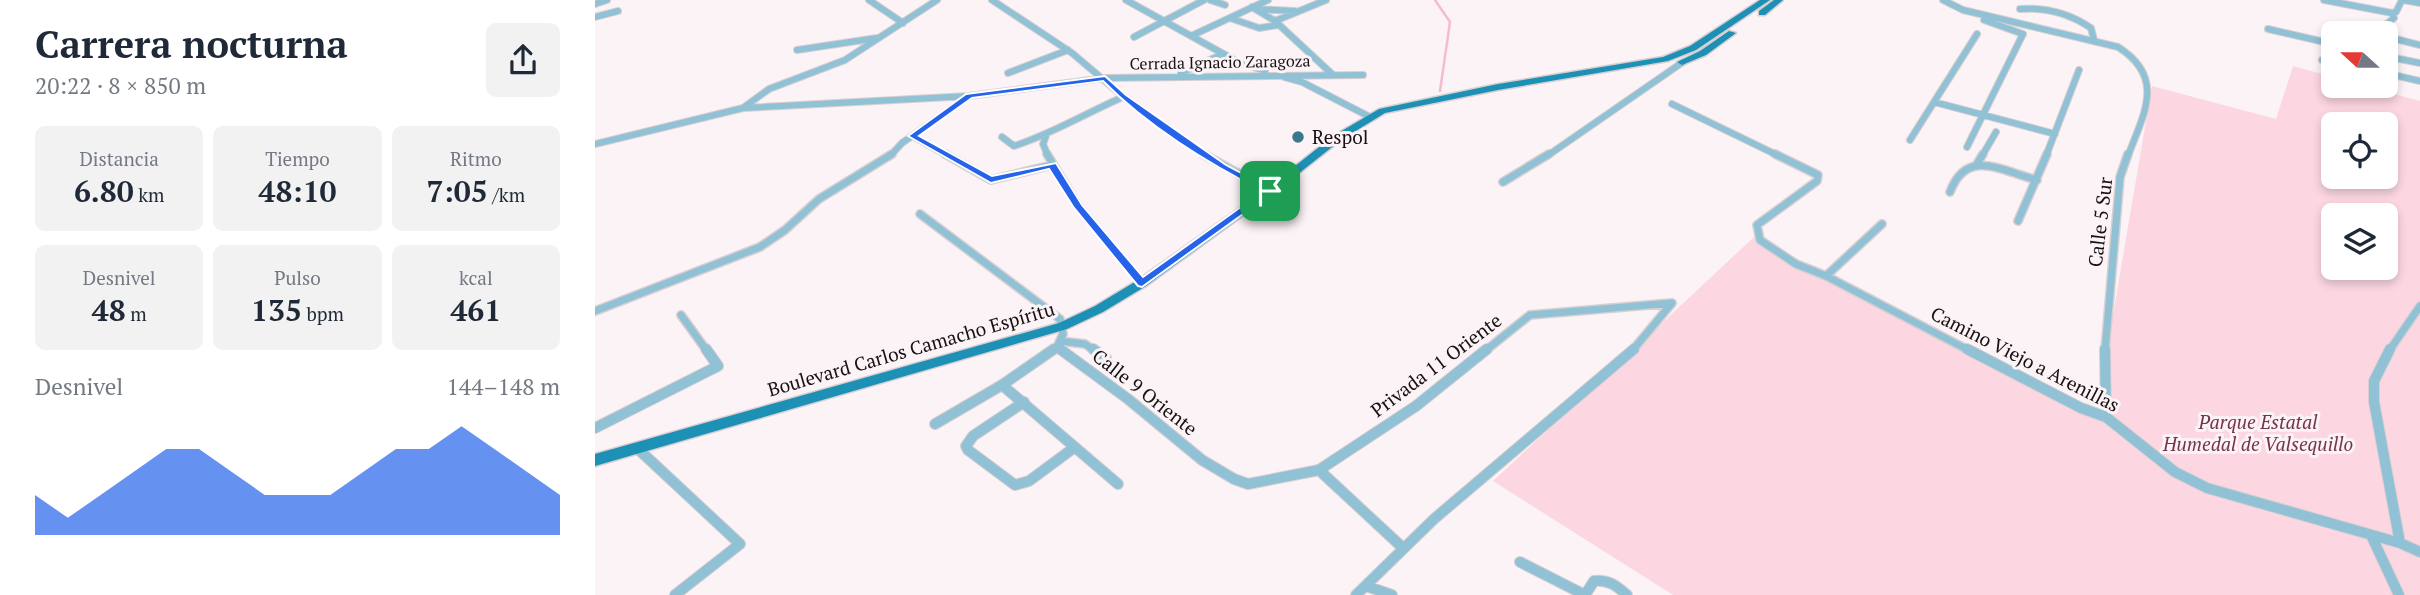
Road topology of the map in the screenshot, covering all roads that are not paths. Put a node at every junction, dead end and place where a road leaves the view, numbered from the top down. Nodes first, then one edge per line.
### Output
1 (607, 0) edge
2 (869, 0) edge
3 (992, 0) edge
4 (1126, 0) edge
5 (1142, 0) edge
6 (1204, 0) edge
7 (1210, 0) edge
8 (1268, 0) edge
9 (1326, 0) edge
10 (1766, 0) edge
11 (1779, 0) edge
12 (1944, 0) edge
13 (2324, 0) edge
14 (2402, 0) edge
15 (932, 1) edge
16 (595, 4) edge
17 (1133, 4) junction
18 (2420, 4) edge
19 (1225, 5) dead end
20 (1254, 8) junction
21 (2020, 9) dead end
22 (1963, 10) junction
23 (618, 11) dead end
24 (1298, 11) junction
25 (2392, 13) junction
26 (595, 17) edge
27 (1230, 18) junction
28 (1164, 21) junction
29 (2390, 21) edge
30 (903, 23) junction
31 (1277, 23) junction
32 (2268, 29) dead end
33 (1977, 34) dead end
34 (1191, 36) junction
35 (1134, 37) dead end
36 (881, 38) junction
37 (2094, 40) junction
38 (2398, 40) edge
39 (2321, 41) edge
40 (2420, 45) edge
41 (797, 50) dead end
42 (1069, 50) junction
43 (1223, 54) junction
44 (2398, 59) edge
45 (1683, 62) junction
46 (2420, 63) edge
47 (2079, 71) dead end
48 (1008, 73) dead end
49 (1273, 74) junction
50 (1332, 74) junction
51 (1177, 75) junction
52 (1363, 75) dead end
53 (2398, 76) edge
54 (1105, 78) junction
55 (2420, 81) edge
56 (1471, 94) junction
57 (969, 96) junction
58 (1123, 97) junction
59 (1934, 102) junction
60 (1672, 104) dead end
61 (744, 108) junction
62 (1983, 115) junction
63 (1370, 117) junction
64 (1996, 132) dead end
65 (2055, 134) junction
66 (913, 136) junction
67 (1046, 136) junction
68 (1002, 137) dead end
69 (1910, 140) dead end
70 (595, 145) edge
71 (1967, 147) dead end
72 (1977, 164) junction
73 (1052, 165) junction
74 (2037, 180) junction
75 (1503, 182) dead end
76 (1270, 191) junction
77 (1950, 192) dead end
78 (920, 214) dead end
79 (2020, 218) dead end
80 (1882, 224) dead end
81 (1826, 276) junction
82 (1142, 284) junction
83 (2419, 308) edge
84 (595, 312) edge
85 (681, 315) dead end
86 (1063, 326) junction
87 (1059, 344) junction
88 (1106, 358) dead end
89 (1002, 385) junction
90 (1024, 402) junction
91 (2106, 417) junction
92 (935, 424) dead end
93 (595, 428) edge
94 (1076, 447) junction
95 (637, 448) junction
96 (595, 460) edge
97 (1319, 470) junction
98 (1230, 478) joint
99 (1118, 484) dead end
100 (2371, 535) junction
101 (2400, 543) junction
102 (1403, 548) junction
103 (2420, 552) edge
104 (1520, 562) dead end
105 (1366, 586) junction
106 (675, 595) edge
107 (1356, 595) edge
108 (1392, 595) edge
109 (1585, 595) edge
110 (1627, 595) edge
111 (2399, 595) edge

1 - 16 street
2 - 30 street
3 - 42 street
4 - 17 street
5 - 17 street
6 - 28 street
7 - 19 street
8 - 20 street
9 - 24 street
10 - 56 main road, Boulevard Carlos Camacho Espíritu
11 - 45 main road, Boulevard Carlos Camacho Espíritu
12 - 22 street
13 - 25 street
14 - 18 street
14 - 25 street
15 - 30 street
17 - 28 street
20 - 24 street
20 - 27 street
20 - 31 street
21 - 37 street
22 - 37 street
22 - 62 street
23 - 26 street
24 - 31 street
25 - 29 street
27 - 31 street
27 - 34 street
28 - 34 street
28 - 35 street
30 - 36 street
31 - 50 street
32 - 39 street
33 - 59 street
34 - 43 street
36 - 41 street
36 - 61 street
37 - 91 street, Calle 5 Sur
38 - 40 street
42 - 48 street
42 - 54 street
43 - 49 street
43 - 51 street
44 - 46 street
45 - 56 main road, Boulevard Carlos Camacho Espíritu
45 - 75 street
47 - 65 street
49 - 50 street, Cerrada Ignacio Zaragoza
49 - 51 street, Cerrada Ignacio Zaragoza
49 - 63 street
50 - 52 street, Cerrada Ignacio Zaragoza
51 - 54 street, Cerrada Ignacio Zaragoza
53 - 55 street
54 - 57 street, Cerrada Ignacio Zaragoza
54 - 58 street
56 - 63 main road, Boulevard Carlos Camacho Espíritu
57 - 61 street, Cerrada Ignacio Zaragoza
57 - 66 street
58 - 67 street
58 - 76 street
59 - 62 street
59 - 69 street
60 - 81 street, Camino Viejo a Arenillas
61 - 70 street
62 - 65 street
62 - 71 street
63 - 76 main road, Boulevard Carlos Camacho Espíritu
64 - 72 street
65 - 74 street
66 - 73 street
66 - 84 street
67 - 68 street
67 - 73 street
72 - 74 street
72 - 77 street
73 - 82 street
74 - 79 street
76 - 82 main road, Boulevard Carlos Camacho Espíritu
78 - 86 street
80 - 81 street
81 - 91 street, Camino Viejo a Arenillas
82 - 86 main road, Boulevard Carlos Camacho Espíritu
83 - 101 street
85 - 93 street
86 - 87 street
86 - 95 main road, Boulevard Carlos Camacho Espíritu
87 - 88 street
87 - 89 street
87 - 98 street, Calle 9 Oriente
89 - 90 street
89 - 92 street
90 - 94 street
90 - 94 street
91 - 100 street, Camino Viejo a Arenillas
94 - 99 street
95 - 96 main road, Boulevard Carlos Camacho Espíritu
95 - 106 street
97 - 98 street, Privada 11 Oriente
97 - 102 street
97 - 102 street, Privada 11 Oriente
100 - 101 street, Camino Viejo a Arenillas
100 - 111 street
101 - 103 street, Camino Viejo a Arenillas
102 - 105 street
104 - 109 street
105 - 107 street
105 - 108 street
109 - 110 street

